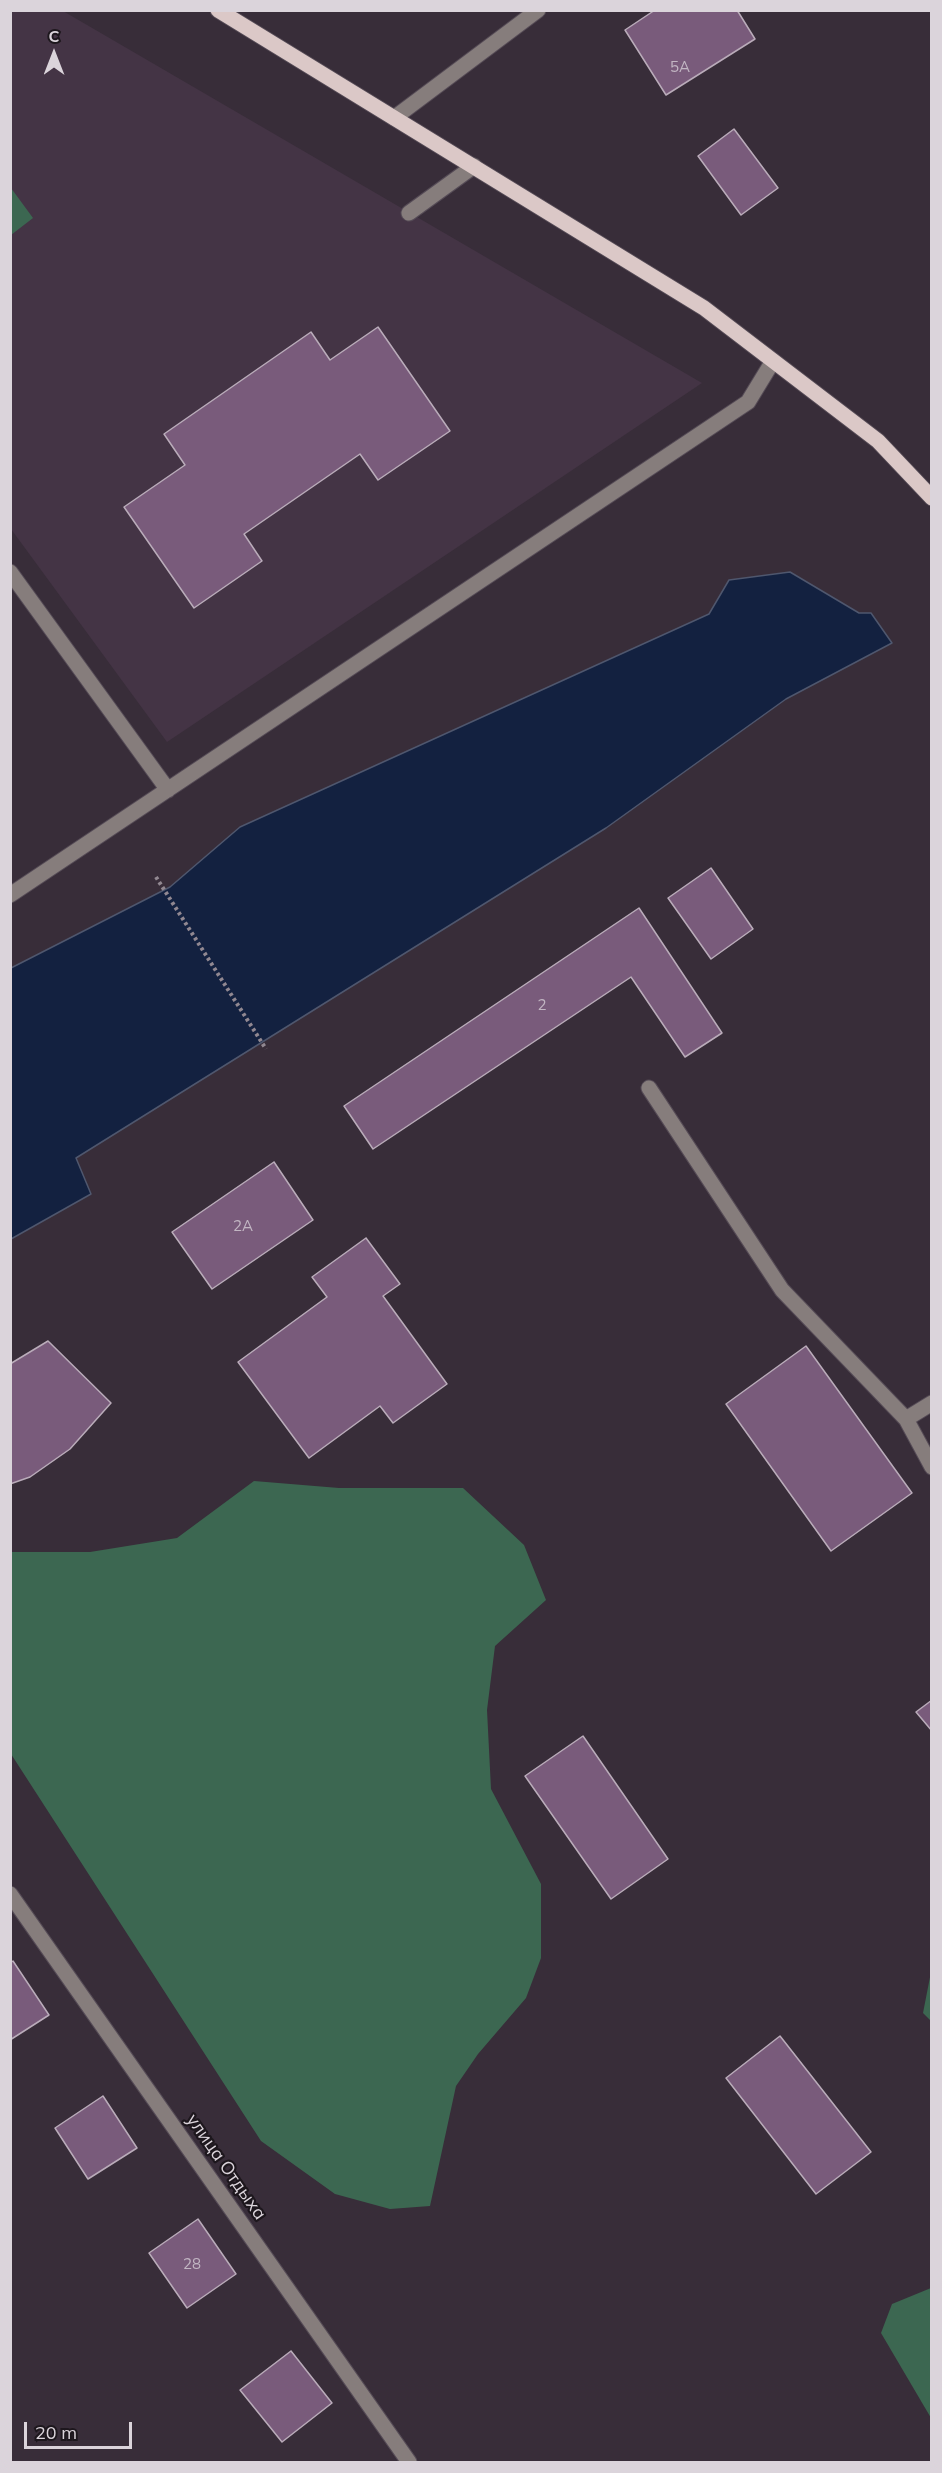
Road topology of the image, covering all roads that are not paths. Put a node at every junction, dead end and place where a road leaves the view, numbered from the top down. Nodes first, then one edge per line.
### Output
1 (218, 10) edge
2 (538, 10) edge
3 (394, 118) junction
4 (474, 166) junction
5 (409, 213) dead end
6 (772, 361) junction
7 (932, 498) edge
8 (10, 572) edge
9 (168, 790) junction
10 (10, 895) edge
11 (649, 1088) dead end
12 (932, 1403) edge
13 (906, 1419) junction
14 (932, 1467) edge
15 (10, 1894) edge
16 (409, 2463) edge

1 - 3 main road
2 - 3 street
3 - 4 main road
4 - 5 street
4 - 6 main road
6 - 7 main road
6 - 9 street
8 - 9 street
9 - 10 street
11 - 13 street
12 - 13 street
13 - 14 street
15 - 16 street, улица Отдыха

